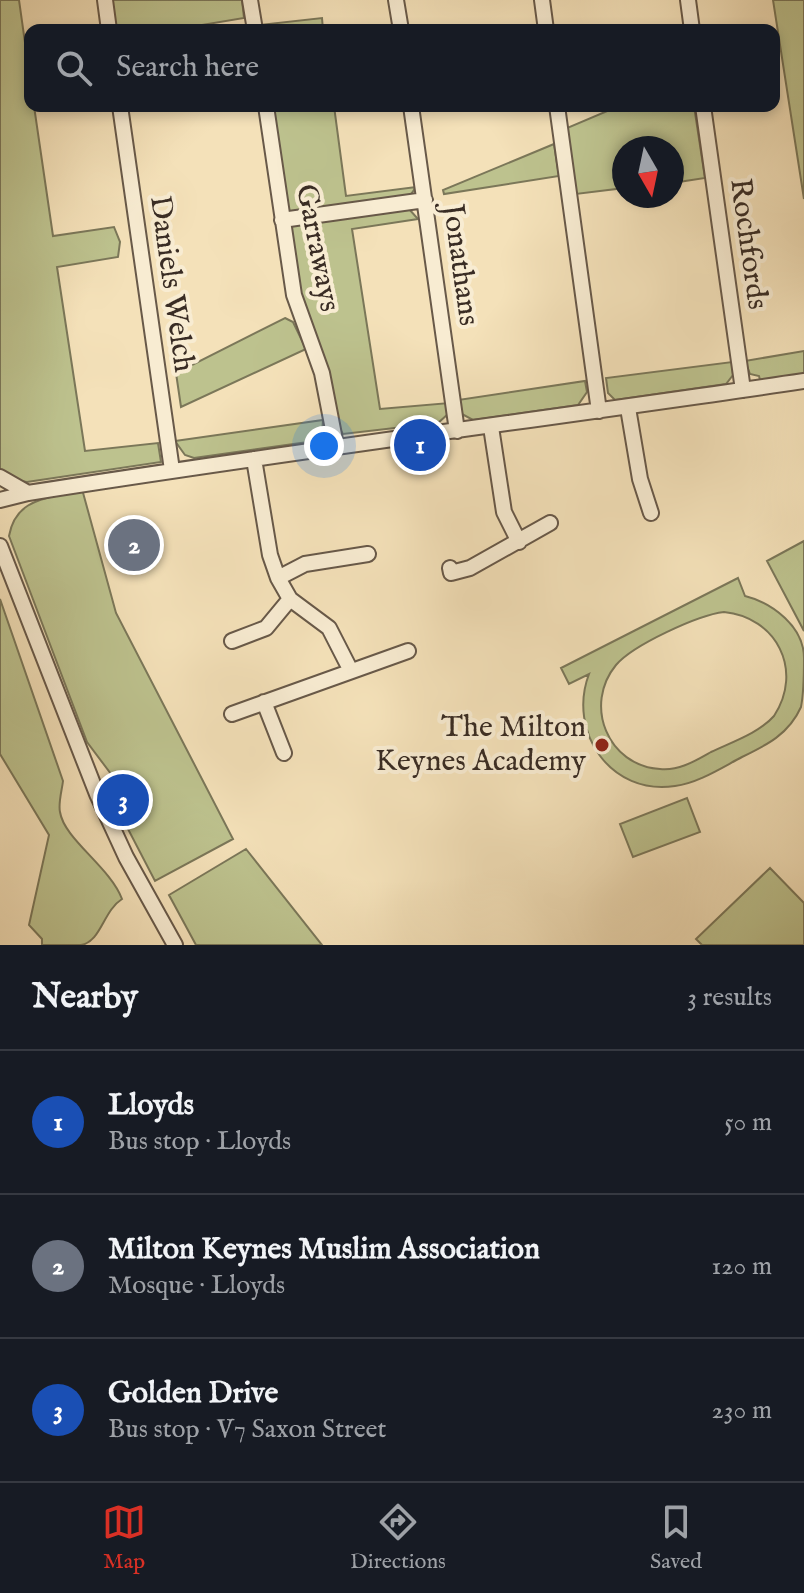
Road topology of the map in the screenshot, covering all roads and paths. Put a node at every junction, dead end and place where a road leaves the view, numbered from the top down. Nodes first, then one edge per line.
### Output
1 (105, 0) edge
2 (250, 0) edge
3 (396, 0) edge
4 (542, 0) edge
5 (688, 0) edge
6 (108, 24) edge
7 (254, 24) edge
8 (400, 24) edge
9 (545, 24) edge
10 (691, 24) edge
11 (121, 112) edge
12 (267, 112) edge
13 (412, 112) edge
14 (558, 112) edge
15 (704, 112) edge
16 (425, 200) junction
17 (282, 220) junction
18 (804, 381) edge
19 (743, 390) junction
20 (628, 408) junction
21 (599, 411) junction
22 (491, 427) junction
23 (457, 431) junction
24 (336, 445) junction
25 (254, 459) junction
26 (172, 470) junction
27 (0, 477) edge
28 (28, 493) junction
29 (0, 500) edge
30 (651, 513) dead end
31 (550, 523) dead end
32 (519, 542) junction
33 (0, 546) edge
34 (368, 554) dead end
35 (450, 568) dead end
36 (278, 578) junction
37 (290, 599) junction
38 (232, 641) dead end
39 (408, 651) dead end
40 (351, 671) junction
41 (264, 702) junction
42 (232, 714) dead end
43 (284, 753) dead end
44 (175, 945) edge

1 - 6 street
2 - 7 street
3 - 8 street
4 - 9 street
5 - 10 street
11 - 26 street, Daniels Welch
12 - 17 street, Garraways
13 - 16 street, Jonathans
14 - 21 street
15 - 19 street, Rochfords
16 - 17 street
16 - 23 street, Jonathans
17 - 24 street, Garraways
18 - 19 street
19 - 20 street
20 - 21 street
20 - 30 street
21 - 22 street
22 - 23 street
22 - 32 street
23 - 24 street
24 - 25 street
25 - 26 street
25 - 36 street
26 - 28 street
27 - 28 street
28 - 29 street
31 - 32 street
32 - 35 street
33 - 44 street
34 - 36 street
36 - 37 street
37 - 38 street
37 - 40 street
39 - 40 street
40 - 41 street
41 - 42 street
41 - 43 street

